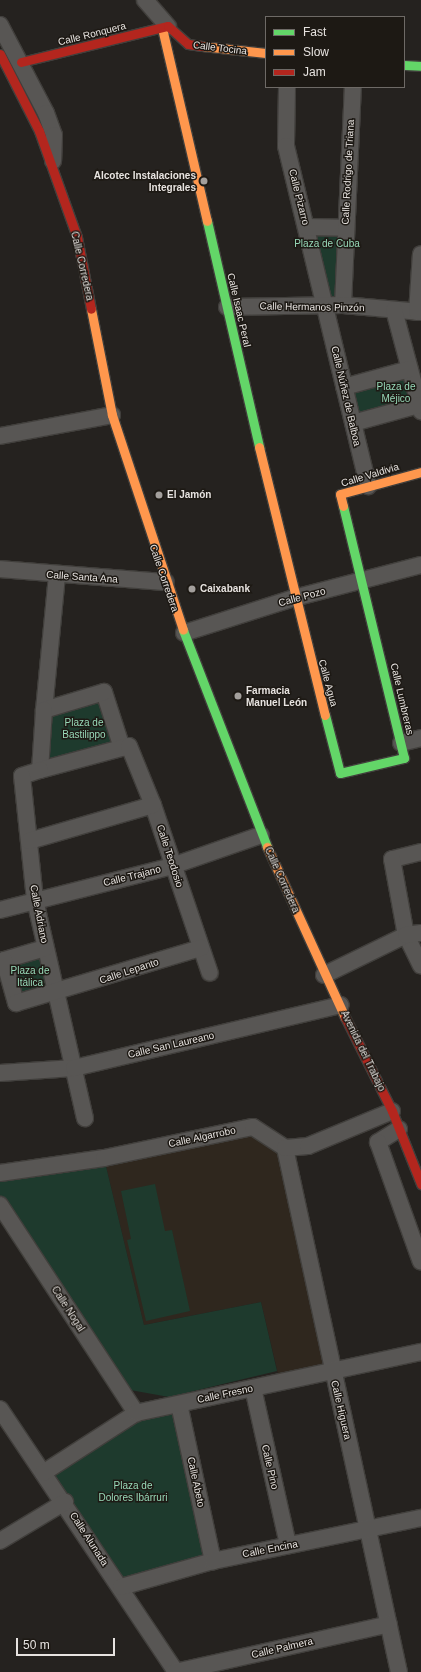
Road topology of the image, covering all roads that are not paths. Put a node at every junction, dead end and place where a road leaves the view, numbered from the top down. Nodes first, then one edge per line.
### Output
1 (153, 3) edge
2 (0, 25) edge
3 (165, 27) junction
4 (265, 53) edge
5 (0, 54) edge
6 (21, 62) junction
7 (405, 65) edge
8 (421, 66) edge
9 (287, 88) edge
10 (353, 88) edge
11 (53, 166) junction
12 (306, 227) junction
13 (345, 228) junction
14 (421, 254) edge
15 (325, 305) junction
16 (342, 305) junction
17 (227, 307) junction
18 (394, 310) junction
19 (419, 312) edge
20 (410, 369) junction
21 (344, 387) junction
22 (420, 408) edge
23 (112, 415) junction
24 (353, 423) junction
25 (0, 436) edge
26 (421, 472) edge
27 (368, 486) junction
28 (421, 565) edge
29 (0, 569) edge
30 (57, 576) junction
31 (363, 581) junction
32 (165, 582) junction
33 (294, 598) junction
34 (184, 633) junction
35 (44, 710) junction
36 (421, 738) edge
37 (401, 743) junction
38 (122, 748) junction
39 (40, 770) junction
40 (340, 773) joint
41 (153, 805) junction
42 (261, 835) junction
43 (29, 841) junction
44 (421, 852) edge
45 (172, 866) junction
46 (35, 900) junction
47 (0, 910) edge
48 (414, 934) edge
49 (45, 948) junction
50 (201, 948) junction
51 (421, 966) edge
52 (210, 973) dead end
53 (324, 975) junction
54 (56, 994) junction
55 (341, 1005) junction
56 (74, 1068) junction
57 (0, 1073) edge
58 (392, 1111) junction
59 (85, 1118) dead end
60 (400, 1129) junction
61 (285, 1148) junction
62 (0, 1173) edge
63 (421, 1184) edge
64 (0, 1205) edge
65 (421, 1262) edge
66 (421, 1352) edge
67 (332, 1371) junction
68 (253, 1388) junction
69 (179, 1404) junction
70 (0, 1409) edge
71 (136, 1413) junction
72 (43, 1473) junction
73 (65, 1502) junction
74 (421, 1518) edge
75 (368, 1529) junction
76 (0, 1542) edge
77 (288, 1546) junction
78 (213, 1561) junction
79 (121, 1587) junction
80 (389, 1624) junction
81 (176, 1672) edge
82 (399, 1672) edge

1 - 3 street, Calle Tocina
2 - 6 street, Calle Corredera
3 - 4 street, Calle Tocina
3 - 6 street, Calle Ronquera
3 - 17 street, Calle Isaac Peral
5 - 11 street, Calle Corredera
6 - 11 street, Calle Corredera
7 - 8 street
9 - 12 street, Calle Pizarro
10 - 13 street, Calle Rodrigo de Triana
11 - 23 street, Calle Corredera
12 - 13 street
12 - 15 street, Calle Pizarro
13 - 16 street, Calle Rodrigo de Triana
14 - 19 street
15 - 16 street, Calle Hermanos Pinzón
15 - 17 street, Calle Hermanos Pinzón
15 - 21 street, Calle Núñez de Balboa
16 - 18 street, Calle Hermanos Pinzón
17 - 33 street, Calle Isaac Peral
18 - 19 street, Calle Hermanos Pinzón
18 - 20 street
20 - 21 street
20 - 22 street
21 - 24 street, Calle Núñez de Balboa
22 - 24 street
23 - 25 street
23 - 32 street, Calle Corredera
24 - 27 street, Calle Núñez de Balboa
26 - 27 street, Calle Valdivia
27 - 31 street, Calle Valdivia
28 - 31 street, Calle Pozo
29 - 30 street, Calle Santa Ana
30 - 32 street, Calle Santa Ana
30 - 35 street
31 - 33 street, Calle Pozo
31 - 37 street, Calle Lumbreras
32 - 34 street, Calle Corredera
33 - 34 street, Calle Pozo
33 - 40 street, Calle Agua
34 - 42 street, Calle Corredera
35 - 38 street
35 - 39 street
36 - 37 street
37 - 40 street, Calle Lumbreras
38 - 39 street
38 - 41 street, Calle Teodosio
39 - 43 street, Calle Adriano
41 - 43 street
41 - 45 street, Calle Teodosio
42 - 45 street, Calle Trajano
42 - 53 street, Calle Corredera
43 - 46 street, Calle Adriano
44 - 48 street
45 - 46 street, Calle Trajano
45 - 50 street, Calle Teodosio
46 - 47 street, Calle Trajano
46 - 49 street, Calle Adriano
48 - 51 street
48 - 53 street
49 - 54 street, Calle Adriano
49 - 54 street
50 - 52 street, Calle Teodosio
50 - 54 street, Calle Lepanto
53 - 55 street, Avenida del Trabajo
54 - 56 street, Calle Adriano
55 - 56 street, Calle San Laureano
55 - 58 street, Avenida del Trabajo
56 - 57 street, Calle San Laureano
56 - 59 street, Calle Adriano
58 - 60 street, Avenida del Trabajo
58 - 61 street
60 - 63 street, Avenida del Trabajo
60 - 65 street
61 - 62 street, Calle Algarrobo
61 - 67 street, Calle Higuera
64 - 71 street, Calle Nogal
66 - 67 street, Calle Fresno
67 - 68 street, Calle Fresno
67 - 75 street, Calle Higuera
68 - 69 street, Calle Fresno
68 - 77 street, Calle Pino
69 - 71 street, Calle Fresno
69 - 78 street, Calle Abeto
70 - 72 street, Calle Alunada
71 - 72 street, Calle Fresno
72 - 73 street, Calle Alunada
73 - 76 street
73 - 79 street, Calle Alunada
74 - 75 street, Calle Encina
75 - 77 street, Calle Encina
75 - 80 street, Calle Higuera
77 - 78 street, Calle Encina
78 - 79 street, Calle Encina
79 - 81 street, Calle Alunada
80 - 81 street, Calle Palmera
80 - 82 street, Calle Higuera

